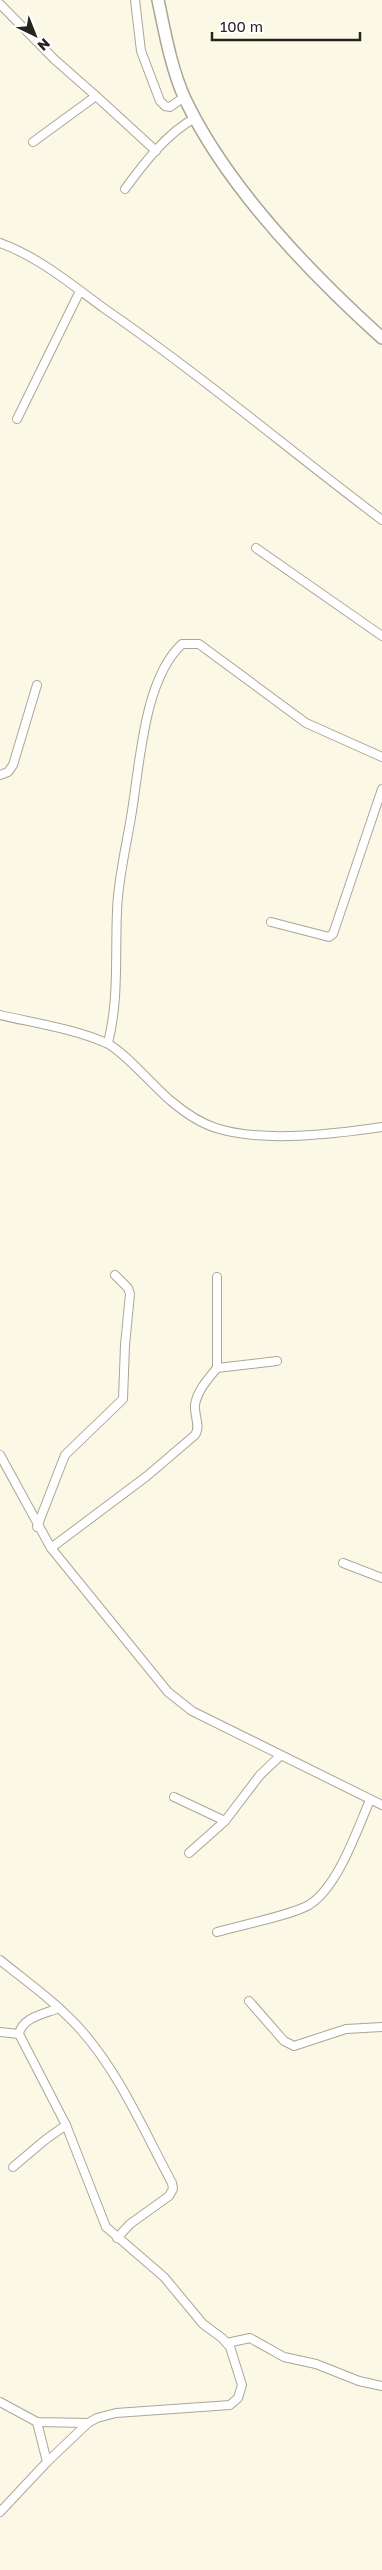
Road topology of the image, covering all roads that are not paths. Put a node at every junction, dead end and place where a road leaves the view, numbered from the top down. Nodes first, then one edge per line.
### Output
1 (135, 0) edge
2 (158, 0) edge
3 (0, 4) edge
4 (96, 96) junction
5 (184, 97) junction
6 (195, 118) junction
7 (33, 142) dead end
8 (156, 150) junction
9 (125, 188) dead end
10 (0, 243) edge
11 (80, 291) junction
12 (382, 338) edge
13 (17, 419) dead end
14 (382, 520) edge
15 (256, 548) dead end
16 (382, 636) edge
17 (37, 685) dead end
18 (382, 756) edge
19 (0, 776) edge
20 (382, 789) edge
21 (271, 922) dead end
22 (0, 1015) edge
23 (108, 1043) junction
24 (382, 1127) edge
25 (115, 1275) dead end
26 (217, 1277) dead end
27 (277, 1361) dead end
28 (216, 1368) junction
29 (0, 1455) edge
30 (37, 1527) junction
31 (51, 1548) junction
32 (342, 1563) dead end
33 (382, 1578) edge
34 (280, 1756) junction
35 (174, 1797) dead end
36 (370, 1800) junction
37 (382, 1805) edge
38 (225, 1821) junction
39 (189, 1853) dead end
40 (217, 1932) dead end
41 (0, 1960) edge
42 (249, 2001) dead end
43 (59, 2008) junction
44 (382, 2027) edge
45 (0, 2032) edge
46 (19, 2034) junction
47 (66, 2125) junction
48 (13, 2167) dead end
49 (117, 2238) junction
50 (227, 2343) junction
51 (382, 2386) edge
52 (0, 2402) edge
53 (37, 2422) junction
54 (88, 2423) junction
55 (47, 2462) junction
56 (0, 2512) edge

1 - 5 street
2 - 5 street
3 - 4 street
4 - 7 street
4 - 8 street
5 - 6 street
6 - 8 street
6 - 12 street
8 - 9 street
10 - 11 street
11 - 13 street
11 - 14 street
15 - 16 street
17 - 19 street
18 - 23 street
20 - 21 street
22 - 23 street
23 - 24 street
25 - 30 street
26 - 28 street
27 - 28 street
28 - 31 street
29 - 30 street
30 - 31 street
31 - 34 street
32 - 33 street
34 - 36 street
34 - 38 street
35 - 38 street
36 - 37 street
36 - 40 street
38 - 39 street
41 - 43 street
42 - 44 street
43 - 46 street
43 - 49 street
45 - 46 street
46 - 47 street
47 - 48 street
47 - 49 street
49 - 50 street
50 - 51 street
50 - 54 street
52 - 53 street
53 - 54 street
53 - 55 street
54 - 55 street
55 - 56 street

